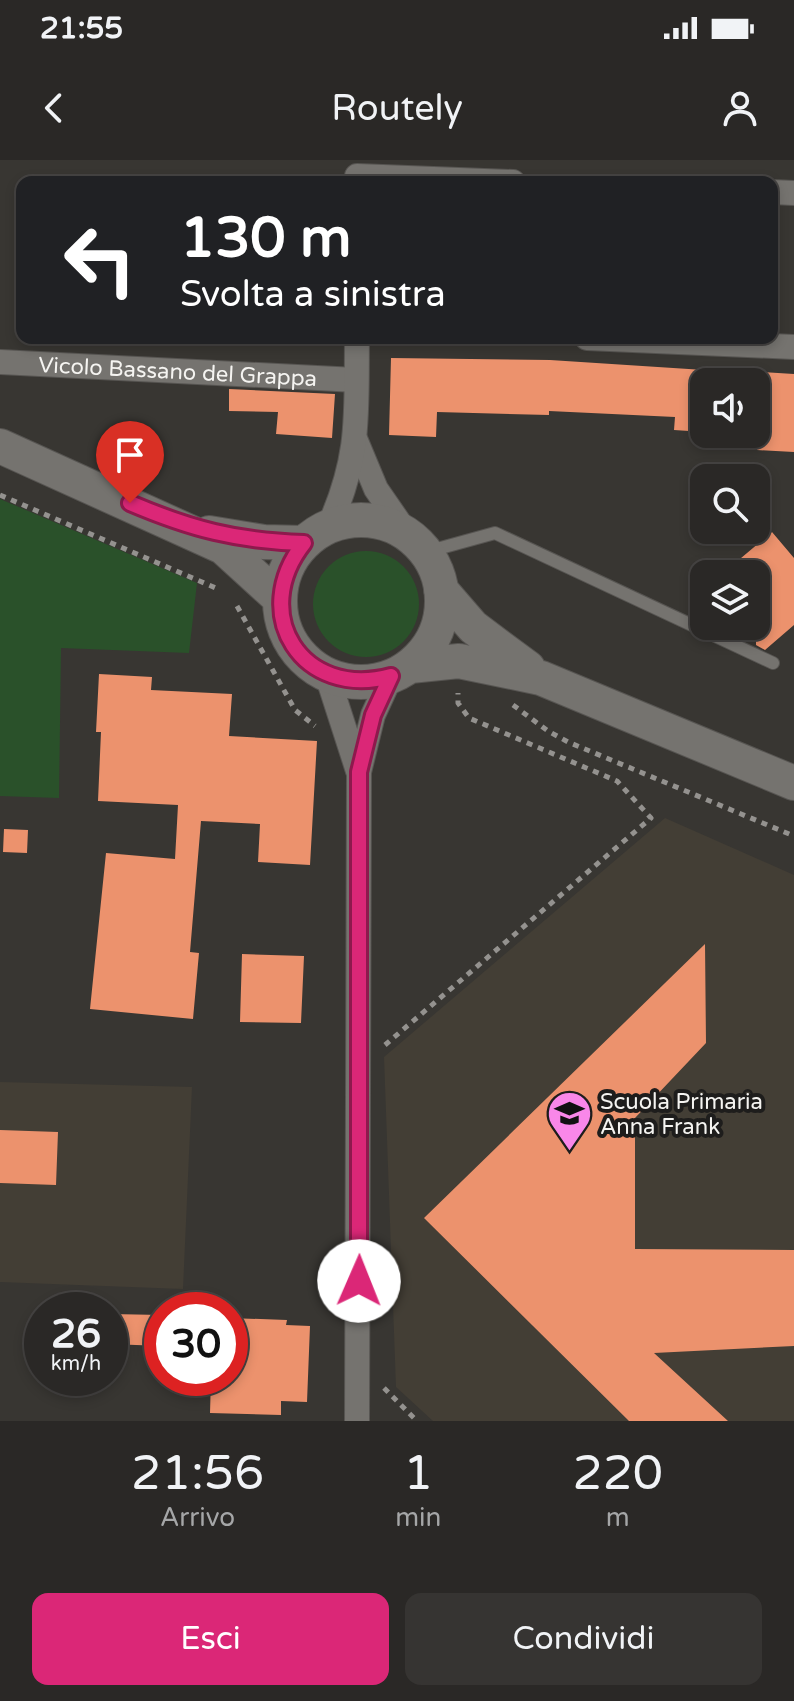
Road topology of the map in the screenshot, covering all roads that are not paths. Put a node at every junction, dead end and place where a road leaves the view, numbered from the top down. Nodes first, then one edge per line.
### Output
1 (357, 173) edge
2 (409, 176) edge
3 (357, 344) edge
4 (725, 344) edge
5 (794, 347) edge
6 (0, 362) edge
7 (356, 380) junction
8 (356, 441) junction
9 (0, 446) edge
10 (182, 525) junction
11 (316, 535) junction
12 (417, 543) junction
13 (441, 590) junction
14 (279, 598) junction
15 (773, 663) dead end
16 (400, 671) junction
17 (327, 675) junction
18 (541, 678) junction
19 (359, 772) junction
20 (794, 783) edge
21 (357, 1421) edge

1 - 2 street
3 - 7 street
4 - 5 street
6 - 7 street, Vicolo Bassano del Grappa
7 - 8 street
8 - 11 street
8 - 12 street
9 - 10 main road
10 - 11 main road
10 - 14 main road
11 - 12 main road
11 - 14 main road
12 - 13 main road
12 - 15 lane
13 - 16 main road
13 - 18 main road
14 - 17 main road
16 - 17 main road
16 - 18 main road
16 - 19 street
17 - 19 street
18 - 20 main road
19 - 21 street

